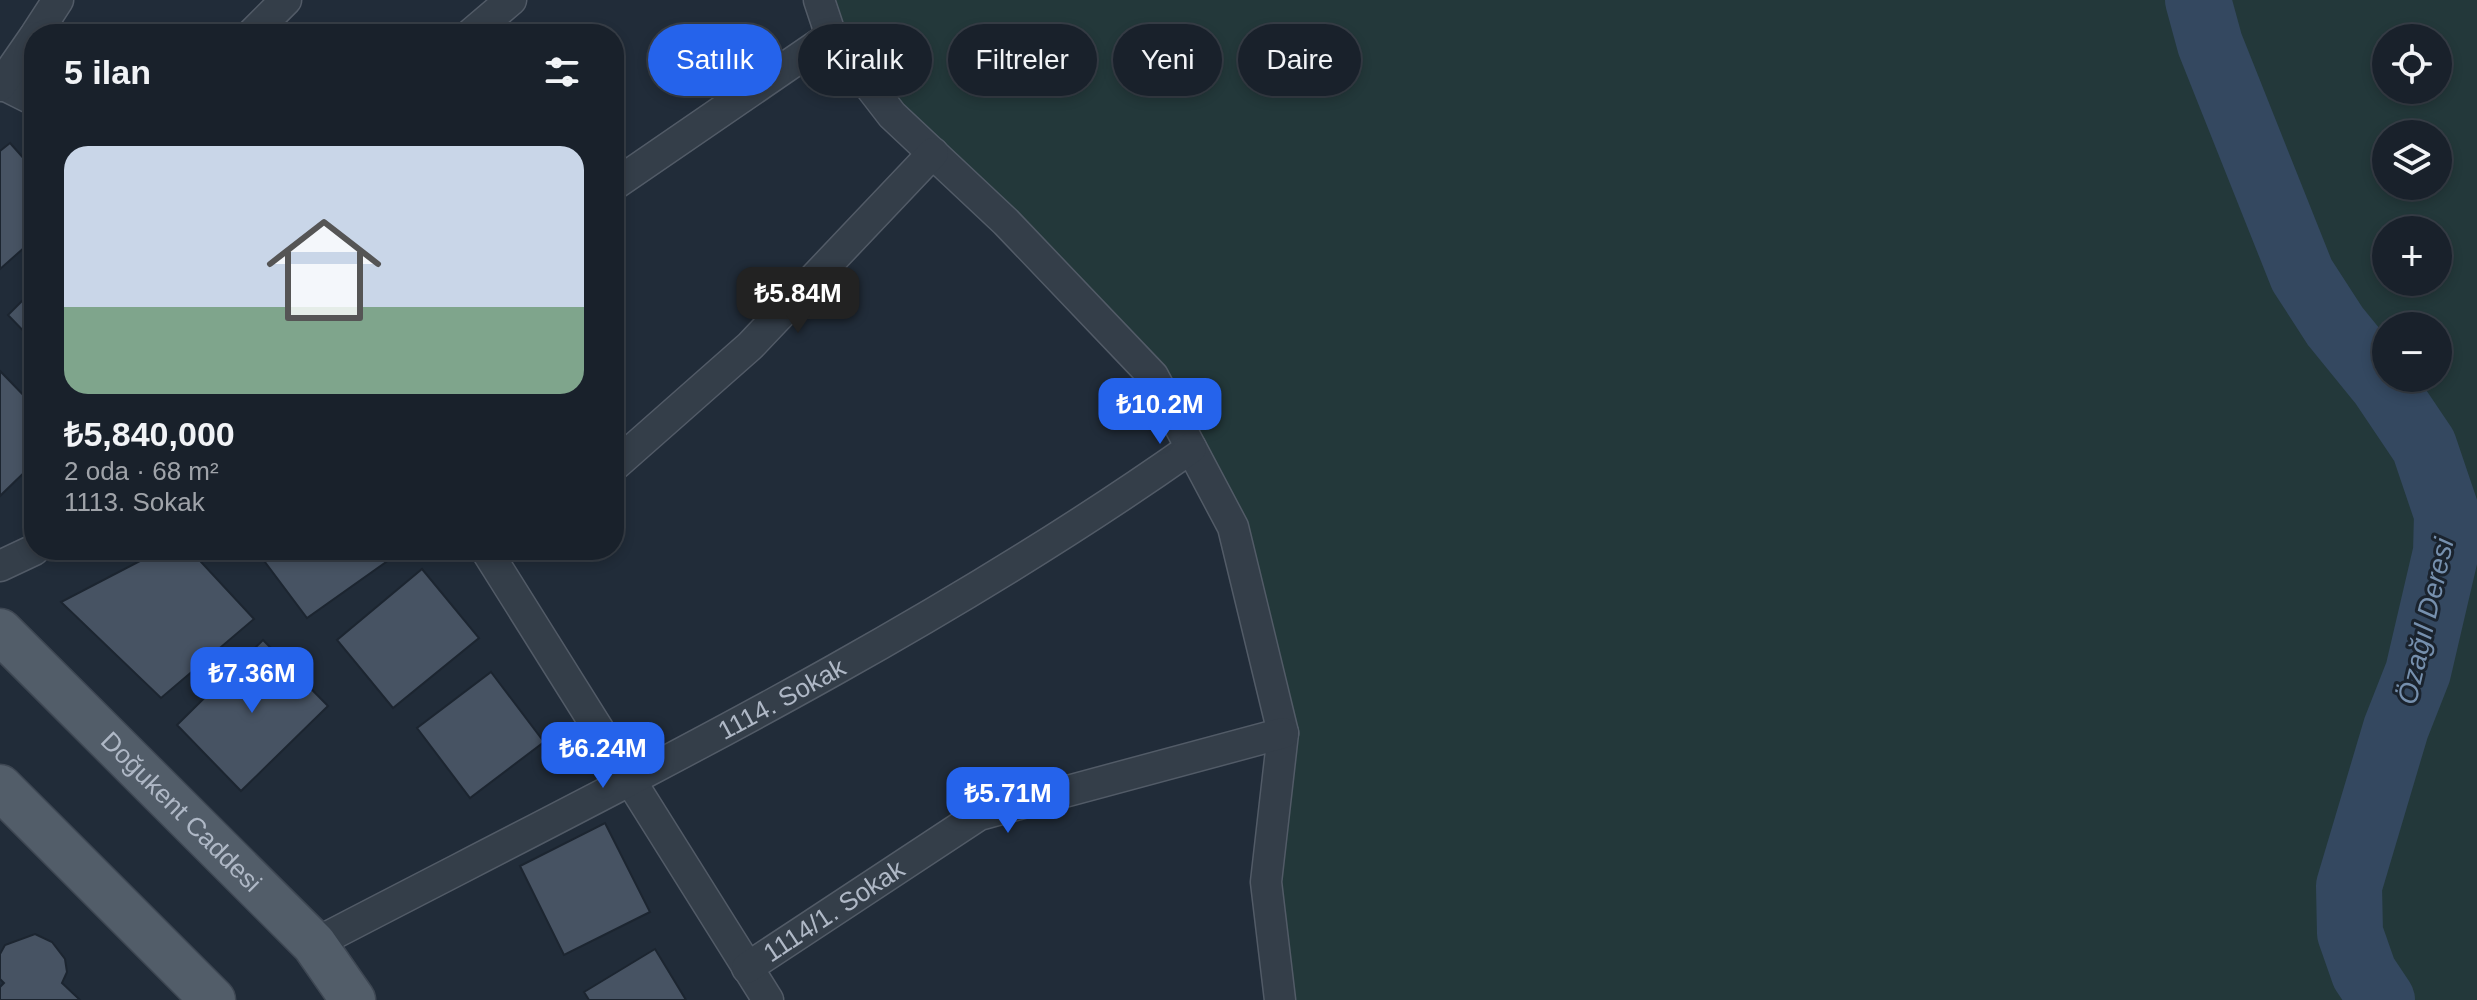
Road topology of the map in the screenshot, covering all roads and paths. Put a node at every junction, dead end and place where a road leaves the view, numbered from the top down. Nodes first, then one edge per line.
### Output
1 (58, 0) edge
2 (286, 0) edge
3 (511, 0) edge
4 (819, 0) edge
5 (42, 24) edge
6 (262, 24) edge
7 (483, 24) edge
8 (827, 24) edge
9 (24, 51) edge
10 (798, 59) edge
11 (1, 85) edge
12 (24, 95) edge
13 (877, 96) edge
14 (933, 153) junction
15 (624, 178) edge
16 (1191, 448) junction
17 (624, 457) edge
18 (24, 555) edge
19 (503, 560) edge
20 (0, 566) edge
21 (0, 631) edge
22 (1283, 733) junction
23 (628, 780) junction
24 (0, 787) edge
25 (314, 944) junction
26 (747, 968) junction
27 (213, 1000) edge
28 (353, 1000) edge
29 (768, 1000) edge
30 (1280, 1000) edge

1 - 5 street
2 - 6 street
3 - 7 street
4 - 8 street
9 - 11 street
10 - 15 street
11 - 12 street
13 - 14 street
14 - 16 street
14 - 17 street
16 - 22 street
16 - 23 street, 1114. Sokak
18 - 20 street
19 - 23 street
21 - 25 main road, Doğukent Caddesi
22 - 26 street, 1114/1. Sokak
22 - 30 street
23 - 25 street, 1114. Sokak
23 - 26 street
24 - 27 main road
25 - 28 main road, Doğukent Caddesi
26 - 29 street

